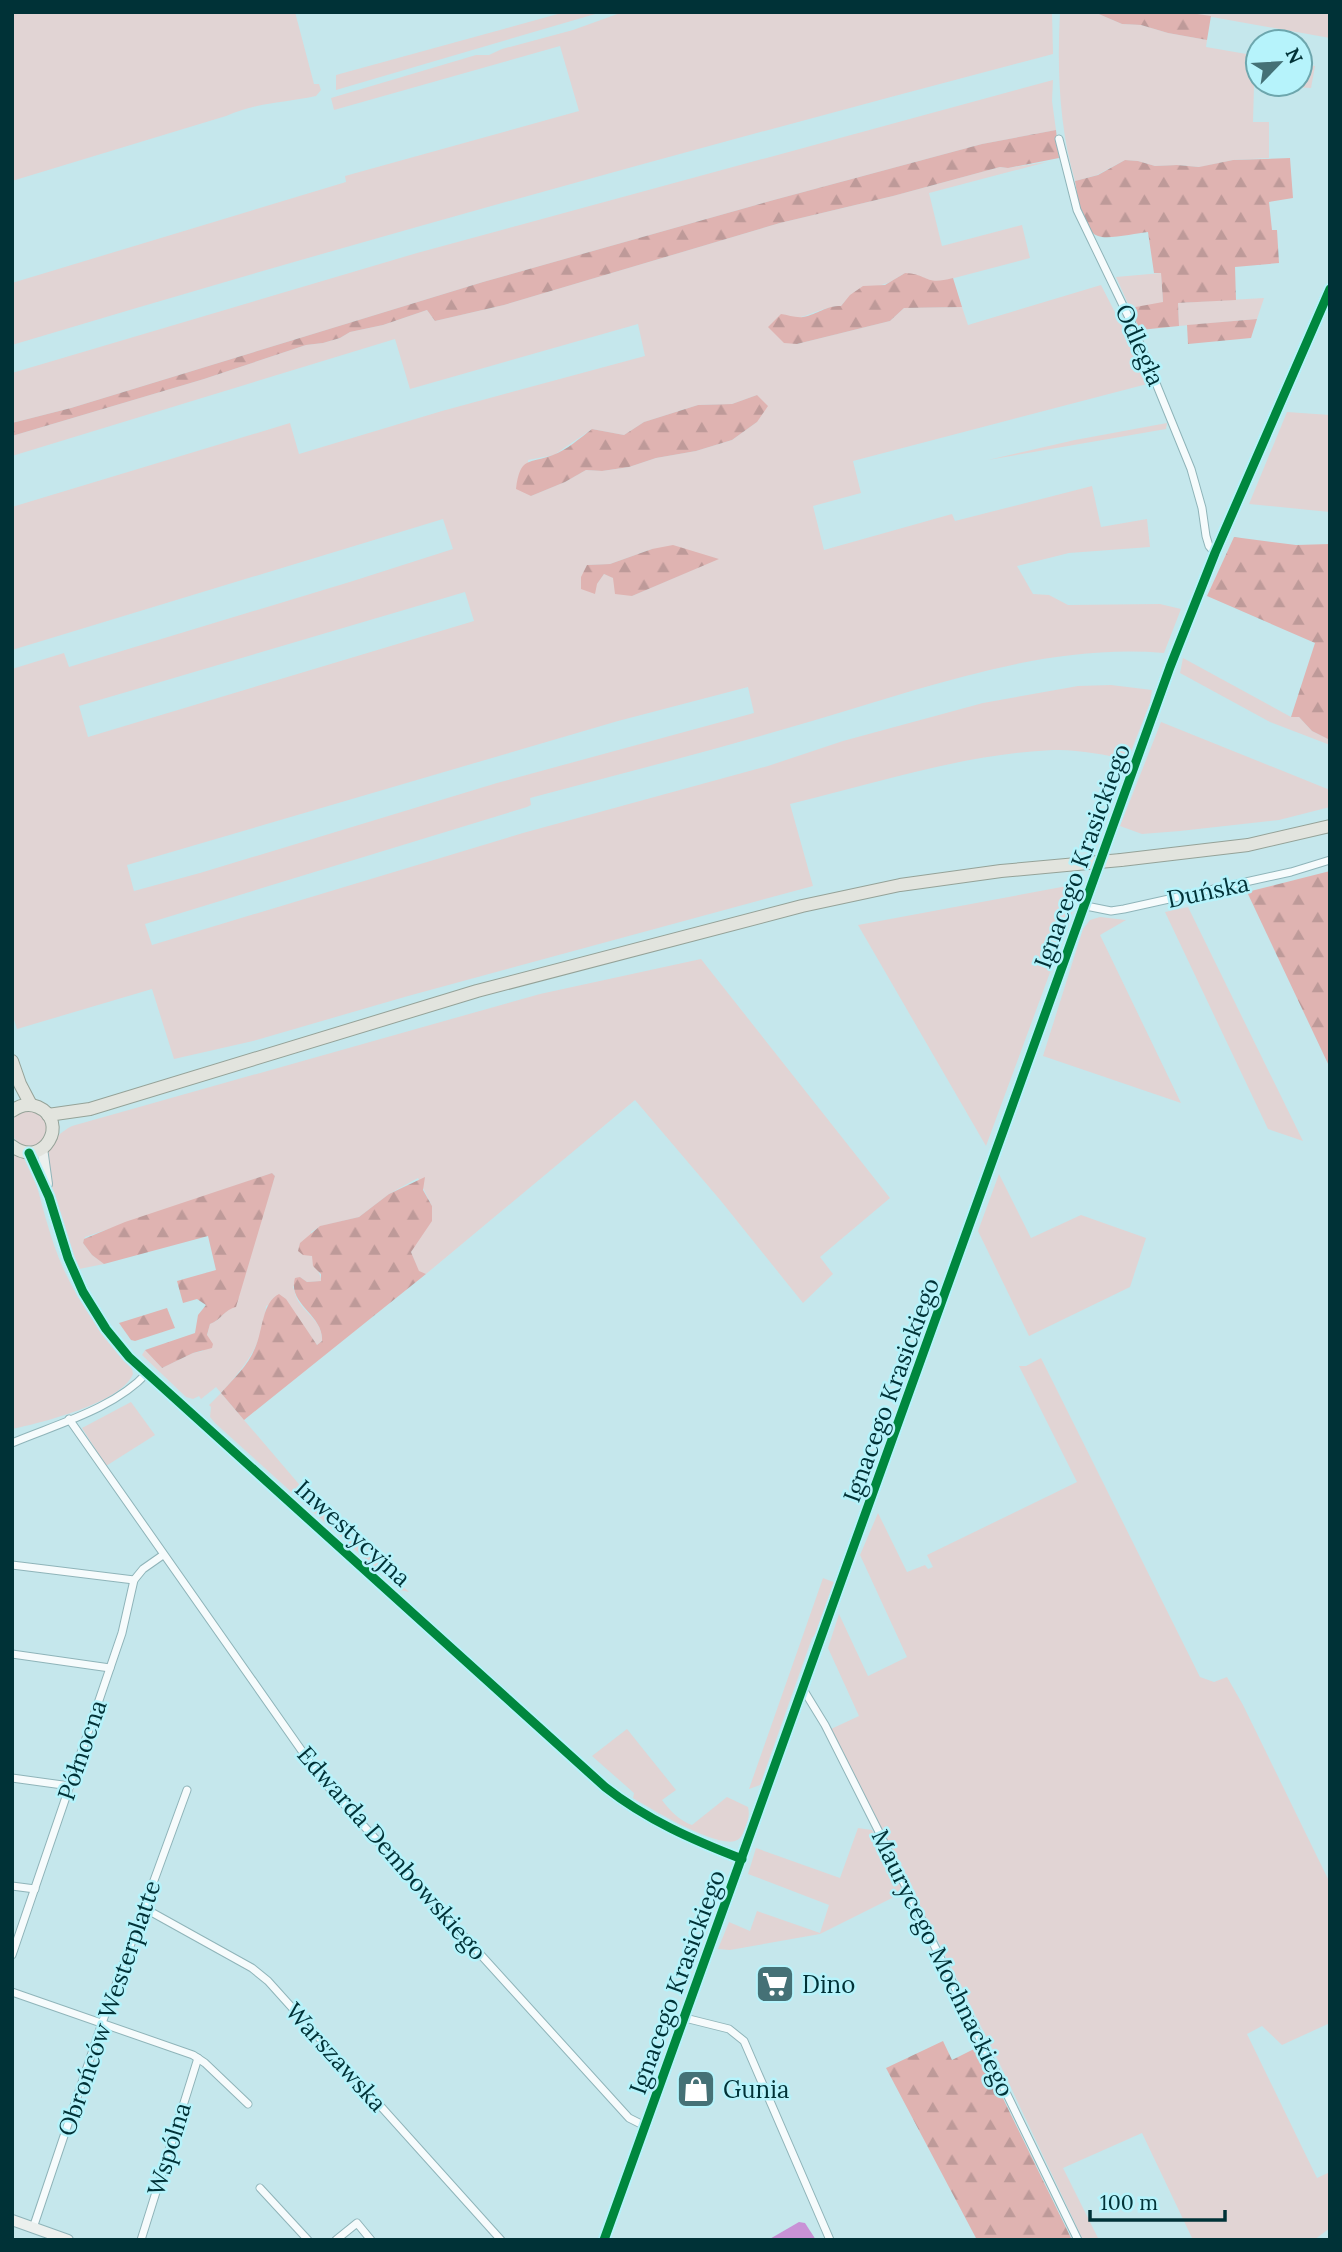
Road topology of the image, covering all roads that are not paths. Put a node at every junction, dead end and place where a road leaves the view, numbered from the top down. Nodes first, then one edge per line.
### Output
1 (1059, 139) dead end
2 (1330, 289) edge
3 (1215, 553) junction
4 (1330, 826) edge
5 (1330, 860) edge
6 (1086, 906) junction
7 (12, 1061) edge
8 (12, 1084) edge
9 (31, 1105) junction
10 (90, 1109) junction
11 (14, 1110) edge
12 (48, 1115) junction
13 (52, 1129) junction
14 (12, 1146) edge
15 (42, 1148) junction
16 (29, 1153) junction
17 (49, 1197) junction
18 (147, 1373) junction
19 (69, 1419) junction
20 (12, 1443) edge
21 (163, 1555) junction
22 (12, 1565) edge
23 (134, 1580) junction
24 (12, 1654) edge
25 (110, 1668) junction
26 (803, 1689) junction
27 (12, 1778) edge
28 (69, 1786) junction
29 (187, 1790) dead end
30 (743, 1859) junction
31 (12, 1886) edge
32 (35, 1889) junction
33 (144, 1908) junction
34 (12, 1955) edge
35 (12, 1993) edge
36 (685, 2018) junction
37 (102, 2023) junction
38 (198, 2058) junction
39 (248, 2104) dead end
40 (645, 2126) junction
41 (260, 2188) dead end
42 (12, 2220) edge
43 (33, 2228) junction
44 (68, 2240) edge
45 (141, 2240) edge
46 (308, 2240) edge
47 (336, 2240) edge
48 (371, 2240) edge
49 (501, 2240) edge
50 (604, 2240) edge
51 (830, 2240) edge
52 (1078, 2240) edge

1 - 3 street, Odległa
2 - 3 street, Ignacego Krasickiego
3 - 6 street, Ignacego Krasickiego
4 - 10 main road, bridge
5 - 6 street, Duńska
6 - 26 street, Ignacego Krasickiego
7 - 9 main road
8 - 11 main road
9 - 11 main road
9 - 12 main road
10 - 12 main road
10 - 13 main road
12 - 13 main road
13 - 15 main road
14 - 16 main road
15 - 16 main road
15 - 17 street, Inwestycyjna
16 - 17 street, Inwestycyjna
17 - 18 street, Inwestycyjna
18 - 19 street
18 - 30 street, Inwestycyjna
19 - 20 street
19 - 21 street, Edwarda Dembowskiego
21 - 23 street
21 - 40 street, Edwarda Dembowskiego
22 - 23 street
23 - 25 street, Północna
24 - 25 street
25 - 28 street, Północna
26 - 30 street, Ignacego Krasickiego
26 - 52 street, Maurycego Mochnackiego
27 - 28 street
28 - 32 street, Północna
29 - 33 street, Obrońców Westerplatte
30 - 36 street, Ignacego Krasickiego
31 - 32 street
32 - 34 street, Północna
33 - 37 street, Obrońców Westerplatte
33 - 49 street, Warszawska
35 - 37 street
36 - 40 street, Ignacego Krasickiego
36 - 51 street
37 - 38 street
37 - 43 street, Obrońców Westerplatte
38 - 39 street
38 - 45 street, Wspólna
40 - 50 street, Ignacego Krasickiego
41 - 46 street
42 - 43 street
43 - 44 street
47 - 48 street

